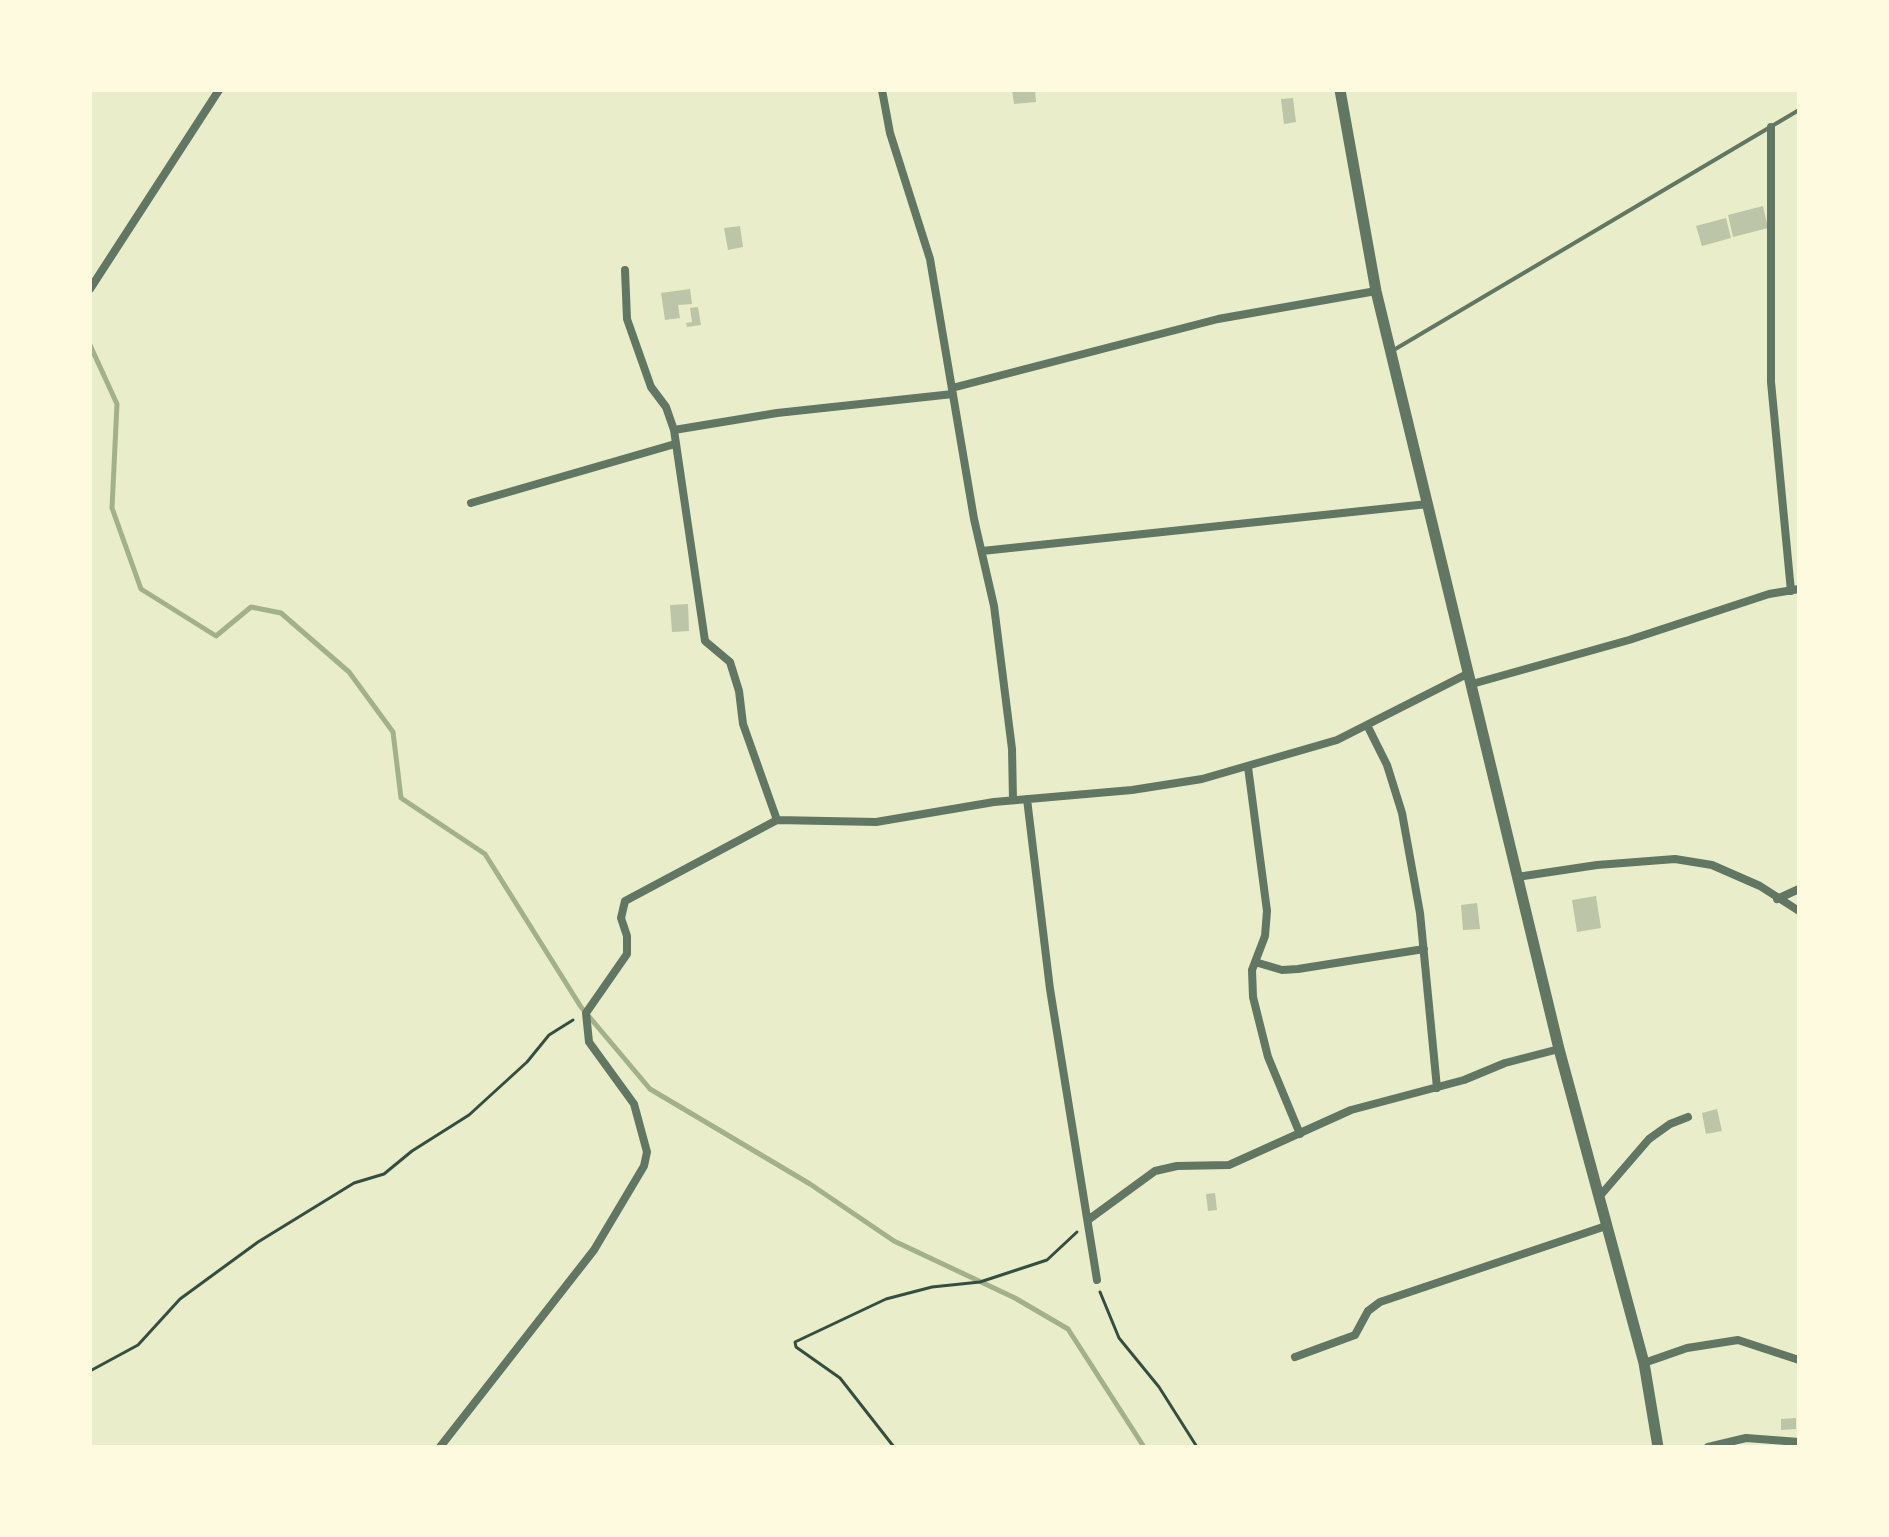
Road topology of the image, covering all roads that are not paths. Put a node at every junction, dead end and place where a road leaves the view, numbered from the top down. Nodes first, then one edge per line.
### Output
1 (219, 90) edge
2 (882, 90) edge
3 (1340, 90) edge
4 (1799, 110) edge
5 (1771, 127) junction
6 (625, 270) dead end
7 (90, 289) edge
8 (1376, 291) junction
9 (1392, 351) junction
10 (953, 391) junction
11 (674, 430) junction
12 (675, 444) junction
13 (471, 503) dead end
14 (1428, 504) junction
15 (982, 551) junction
16 (1795, 590) edge
17 (1470, 678) junction
18 (1368, 727) junction
19 (1248, 767) junction
20 (1027, 799) junction
21 (1013, 800) junction
22 (777, 820) junction
23 (1517, 877) junction
24 (1799, 889) edge
25 (1777, 899) junction
26 (1799, 911) edge
27 (1424, 949) junction
28 (1255, 962) junction
29 (1559, 1049) junction
30 (1437, 1088) junction
31 (1688, 1117) dead end
32 (1300, 1134) junction
33 (1599, 1197) junction
34 (1088, 1220) junction
35 (1606, 1226) junction
36 (1097, 1280) road end
37 (1295, 1357) dead end
38 (1799, 1360) edge
39 (1644, 1363) junction
40 (1799, 1442) edge
41 (440, 1447) edge
42 (1658, 1447) edge
43 (1708, 1447) edge

1 - 7 street
2 - 10 street
3 - 8 street
4 - 5 lane
5 - 9 lane
5 - 16 street
6 - 11 street
8 - 9 street
8 - 10 street
9 - 14 street
10 - 11 street
10 - 15 street
11 - 12 street
12 - 13 street
12 - 22 street
14 - 15 street
14 - 17 street
15 - 21 street
16 - 17 street
17 - 18 street
17 - 23 street
18 - 19 street
18 - 27 street
19 - 20 street
19 - 28 street
20 - 21 street
20 - 34 street
21 - 22 street
22 - 41 street
23 - 25 street
23 - 29 street
24 - 25 street
25 - 26 street
27 - 28 street
27 - 30 street
28 - 32 street
29 - 30 street
29 - 33 street
30 - 32 street
31 - 33 street
32 - 34 street
33 - 35 street
34 - 36 street
35 - 37 street
35 - 39 street
38 - 39 street
39 - 42 street
40 - 43 street

